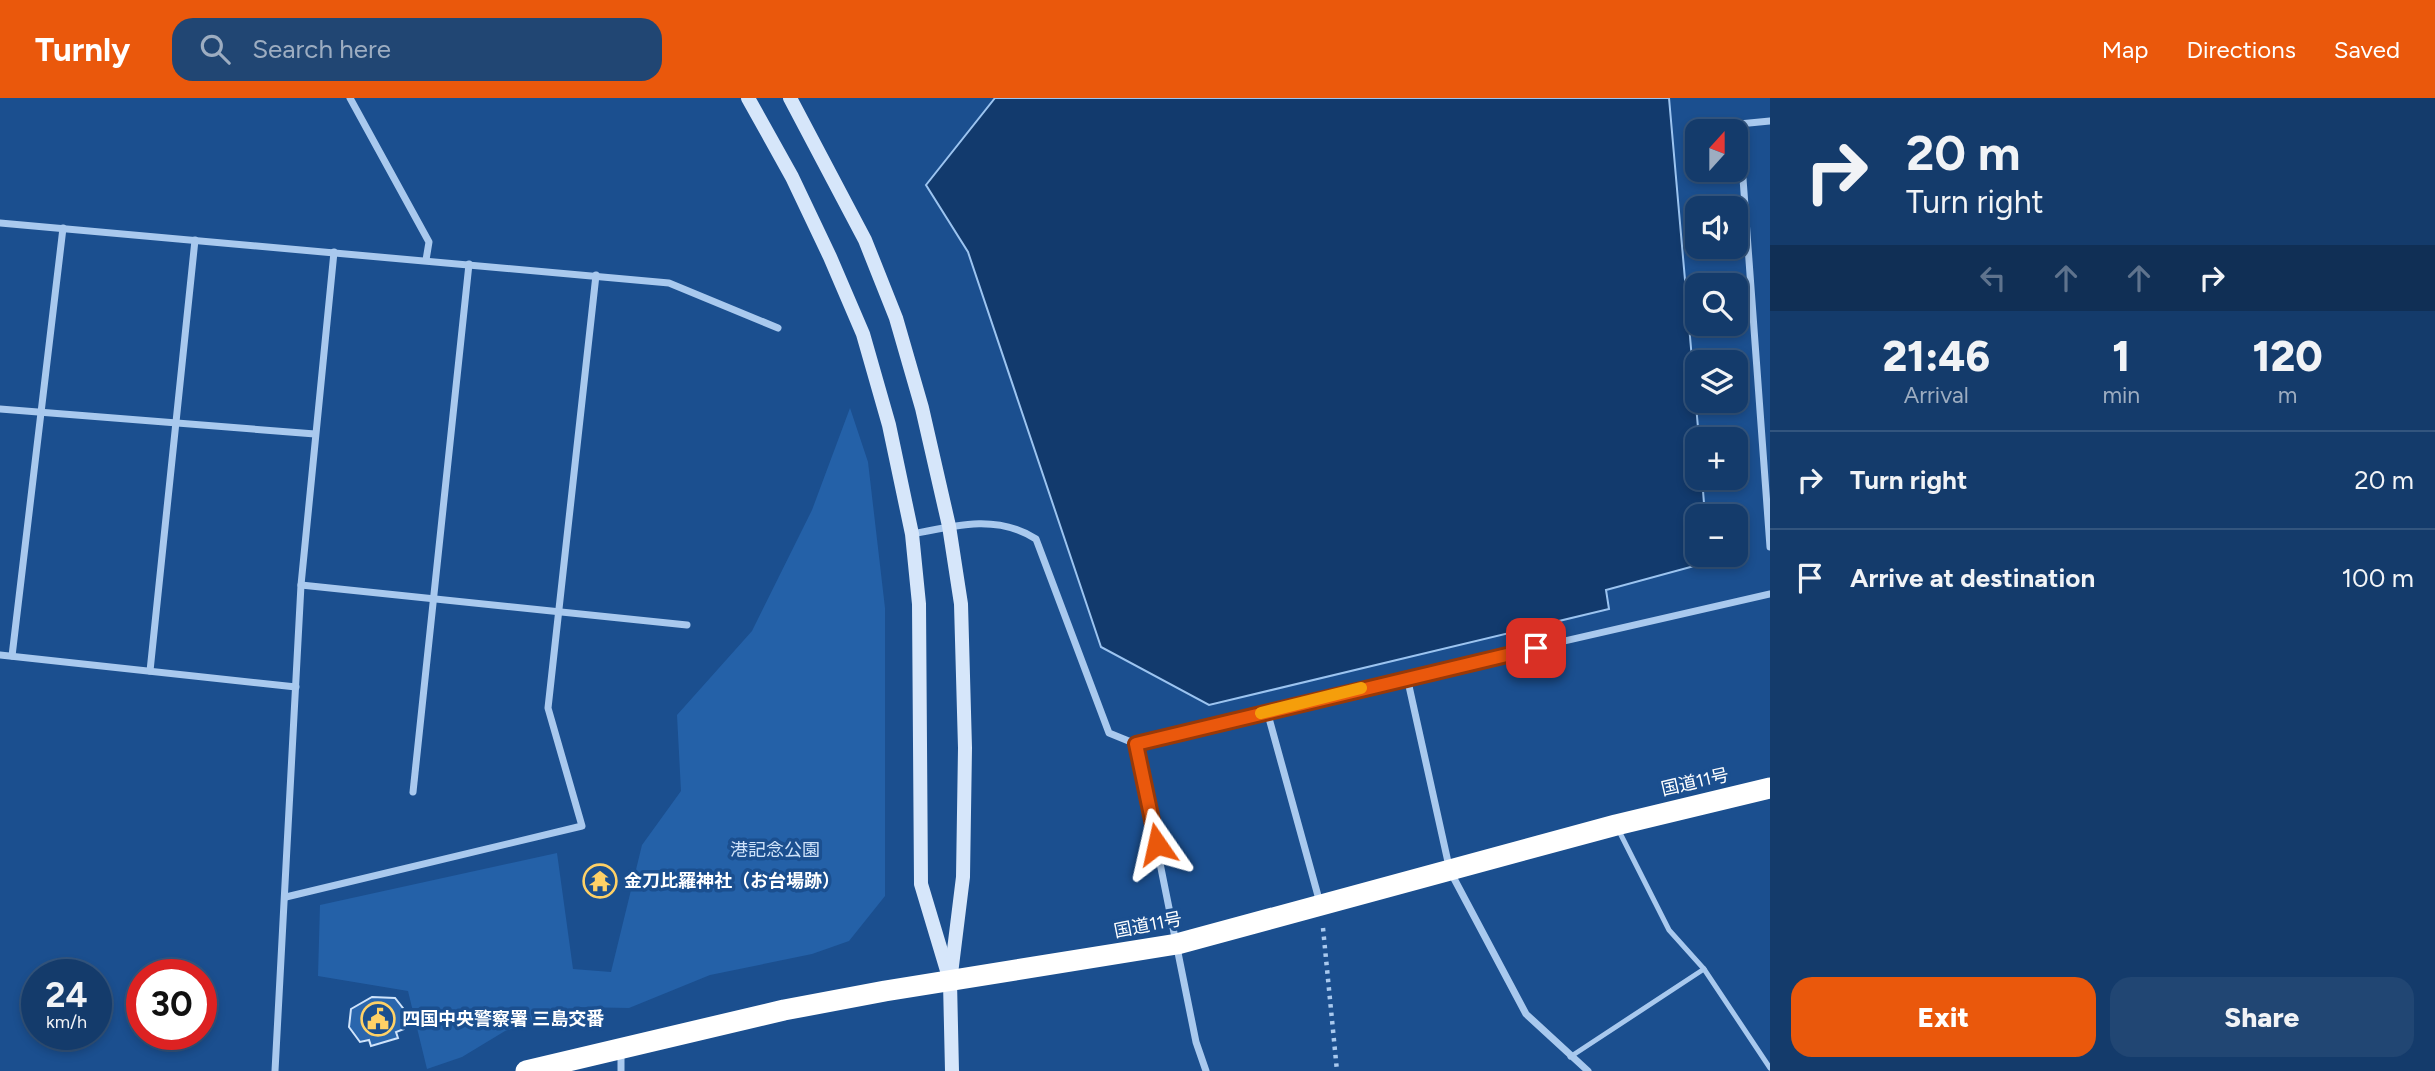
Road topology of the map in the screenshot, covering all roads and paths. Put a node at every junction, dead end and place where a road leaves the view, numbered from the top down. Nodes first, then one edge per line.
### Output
1 (350, 98) edge
2 (748, 98) edge
3 (790, 98) edge
4 (1770, 121) edge
5 (0, 223) edge
6 (63, 228) junction
7 (195, 240) junction
8 (334, 252) junction
9 (426, 260) junction
10 (469, 264) junction
11 (596, 275) junction
12 (778, 328) dead end
13 (0, 409) edge
14 (41, 412) junction
15 (176, 423) junction
16 (315, 434) junction
17 (949, 526) junction
18 (912, 534) junction
19 (1770, 547) edge
20 (301, 585) junction
21 (1770, 594) edge
22 (433, 598) junction
23 (557, 611) junction
24 (687, 625) dead end
25 (0, 655) edge
26 (12, 656) junction
27 (150, 671) junction
28 (1406, 677) junction
29 (296, 687) junction
30 (1267, 711) junction
31 (1136, 744) junction
32 (1767, 788) edge
33 (412, 792) dead end
34 (1616, 825) junction
35 (1450, 871) junction
36 (286, 897) junction
37 (1321, 906) junction
38 (1177, 944) junction
39 (1704, 969) junction
40 (950, 982) junction
41 (621, 1047) junction
42 (1570, 1057) junction
43 (1770, 1068) edge
44 (275, 1071) edge
45 (526, 1071) edge
46 (621, 1071) edge
47 (952, 1071) edge
48 (1206, 1071) edge
49 (1337, 1071) edge
50 (1588, 1071) edge

1 - 9 street
2 - 18 street
3 - 17 street
4 - 19 street
5 - 6 street
6 - 7 street
6 - 14 street
7 - 8 street
7 - 15 street
8 - 9 street
8 - 16 street
9 - 10 street
10 - 11 street
10 - 22 street
11 - 12 street
11 - 23 street
13 - 14 street
14 - 15 street
14 - 26 street
15 - 16 street
15 - 27 street
16 - 20 street
17 - 18 street
17 - 31 street
17 - 40 street
18 - 40 street
20 - 22 street
20 - 29 street
21 - 28 street
22 - 23 street
22 - 33 street
23 - 24 street
23 - 36 street
25 - 26 street
26 - 27 street
27 - 29 street
28 - 30 street
28 - 35 street
29 - 36 street
30 - 31 street
30 - 37 street
31 - 38 street
32 - 34 highway, 国道11号
34 - 35 highway, 国道11号
34 - 39 lane
35 - 37 highway, 国道11号
35 - 42 street
36 - 44 street
37 - 38 highway, 国道11号
37 - 49 path
38 - 40 highway, 国道11号
38 - 48 street
39 - 42 lane
39 - 43 lane
40 - 41 highway, 国道11号
40 - 47 street
41 - 45 highway, 国道11号
41 - 46 street
42 - 50 street

